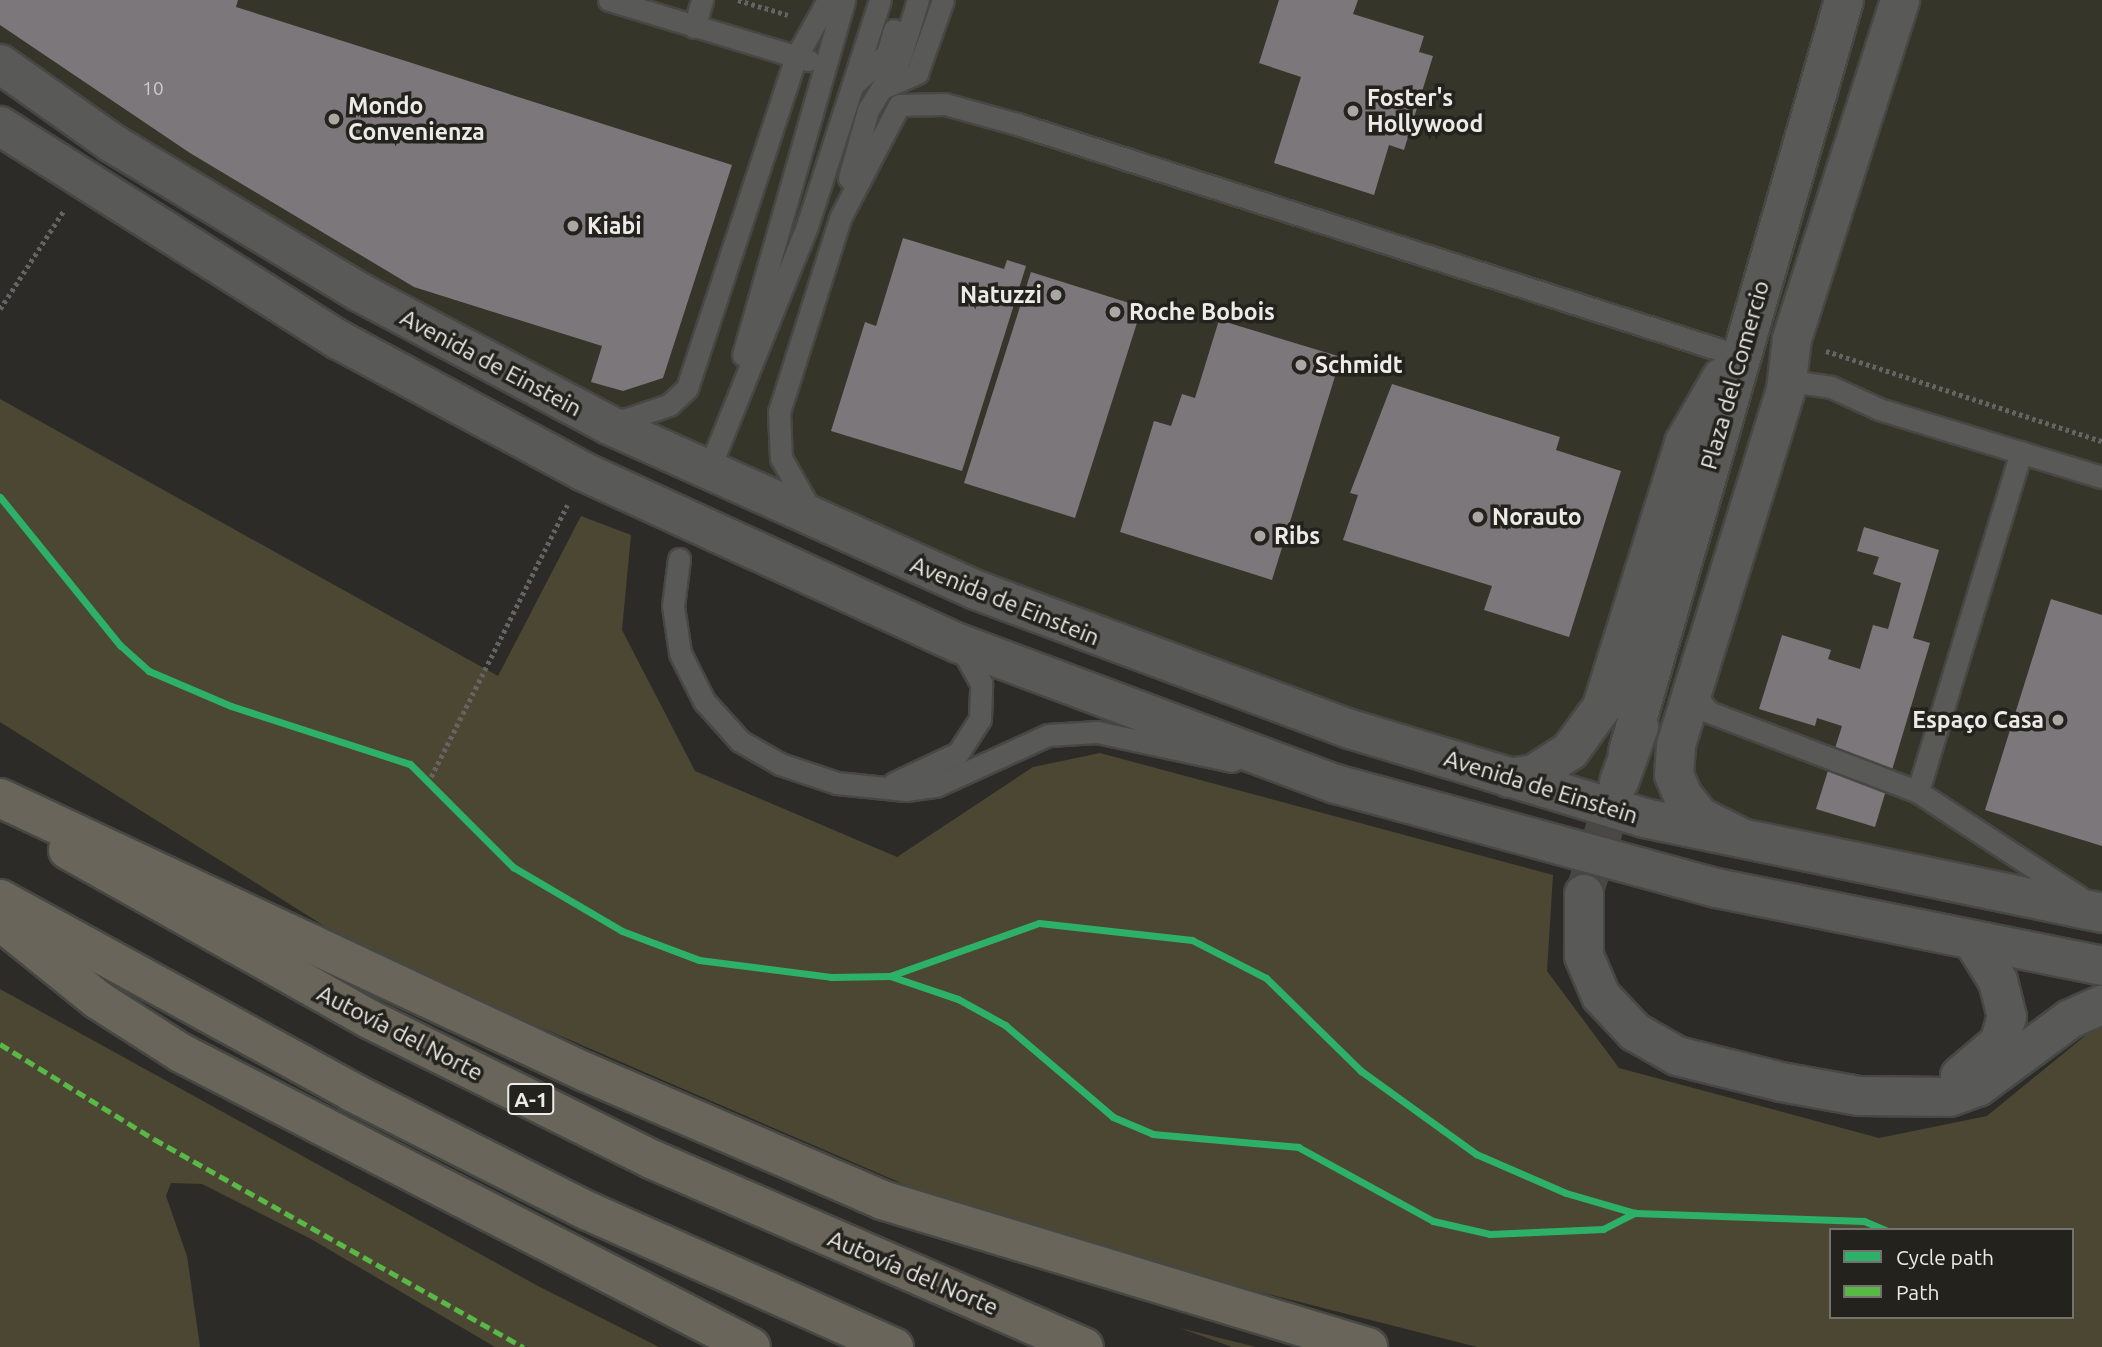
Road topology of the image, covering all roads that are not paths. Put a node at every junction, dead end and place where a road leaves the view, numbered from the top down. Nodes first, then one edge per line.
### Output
1 (609, 0) edge
2 (702, 0) edge
3 (828, 0) edge
4 (844, 0) edge
5 (880, 0) edge
6 (904, 0) edge
7 (918, 0) edge
8 (943, 0) edge
9 (1844, 0) edge
10 (1900, 0) edge
11 (694, 27) junction
12 (796, 57) junction
13 (0, 64) edge
14 (823, 64) junction
15 (853, 85) junction
16 (887, 86) junction
17 (0, 126) edge
18 (840, 218) junction
19 (1792, 339) junction
20 (1738, 356) junction
21 (1786, 389) junction
22 (609, 425) junction
23 (2021, 452) junction
24 (2102, 477) edge
25 (820, 525) junction
26 (679, 559) dead end
27 (958, 643) junction
28 (1692, 692) junction
29 (1509, 778) junction
30 (1336, 784) junction
31 (879, 790) junction
32 (1918, 792) junction
33 (0, 798) edge
34 (0, 807) edge
35 (1762, 847) junction
36 (1584, 894) tunnel mouth
37 (0, 899) edge
38 (2102, 912) edge
39 (0, 921) edge
40 (1975, 944) junction
41 (2102, 966) edge
42 (2102, 1005) edge
43 (1906, 1100) junction
44 (751, 1347) edge
45 (894, 1347) edge
46 (1084, 1347) edge
47 (1368, 1347) edge

1 - 11 lane
2 - 11 lane
3 - 12 lane
4 - 14 lane
5 - 15 lane
6 - 15 lane
7 - 16 lane
8 - 16 lane
9 - 20 street, Plaza del Comercio
10 - 19 street, Plaza del Comercio
11 - 12 lane
12 - 14 lane
12 - 22 lane
13 - 22 street, Avenida de Einstein
14 - 15 lane
16 - 18 lane
17 - 27 street
18 - 20 lane
18 - 25 lane
19 - 20 street, Plaza del Comercio
19 - 21 street, Plaza del Comercio
20 - 29 street
21 - 23 lane
21 - 28 street, Plaza del Comercio
22 - 25 street, Avenida de Einstein
23 - 24 lane
23 - 32 lane
25 - 29 street, Avenida de Einstein
26 - 31 lane
27 - 30 street
27 - 31 lane
28 - 32 lane
28 - 35 street, Plaza del Comercio
29 - 35 street, Avenida de Einstein
30 - 31 lane
30 - 40 street
32 - 38 lane
33 - 47 highway
34 - 46 highway, Autovía del Norte / A-1
35 - 38 street, Avenida de Einstein
36 - 43 street
37 - 45 highway
39 - 44 highway
40 - 41 street
40 - 43 street
42 - 43 street

